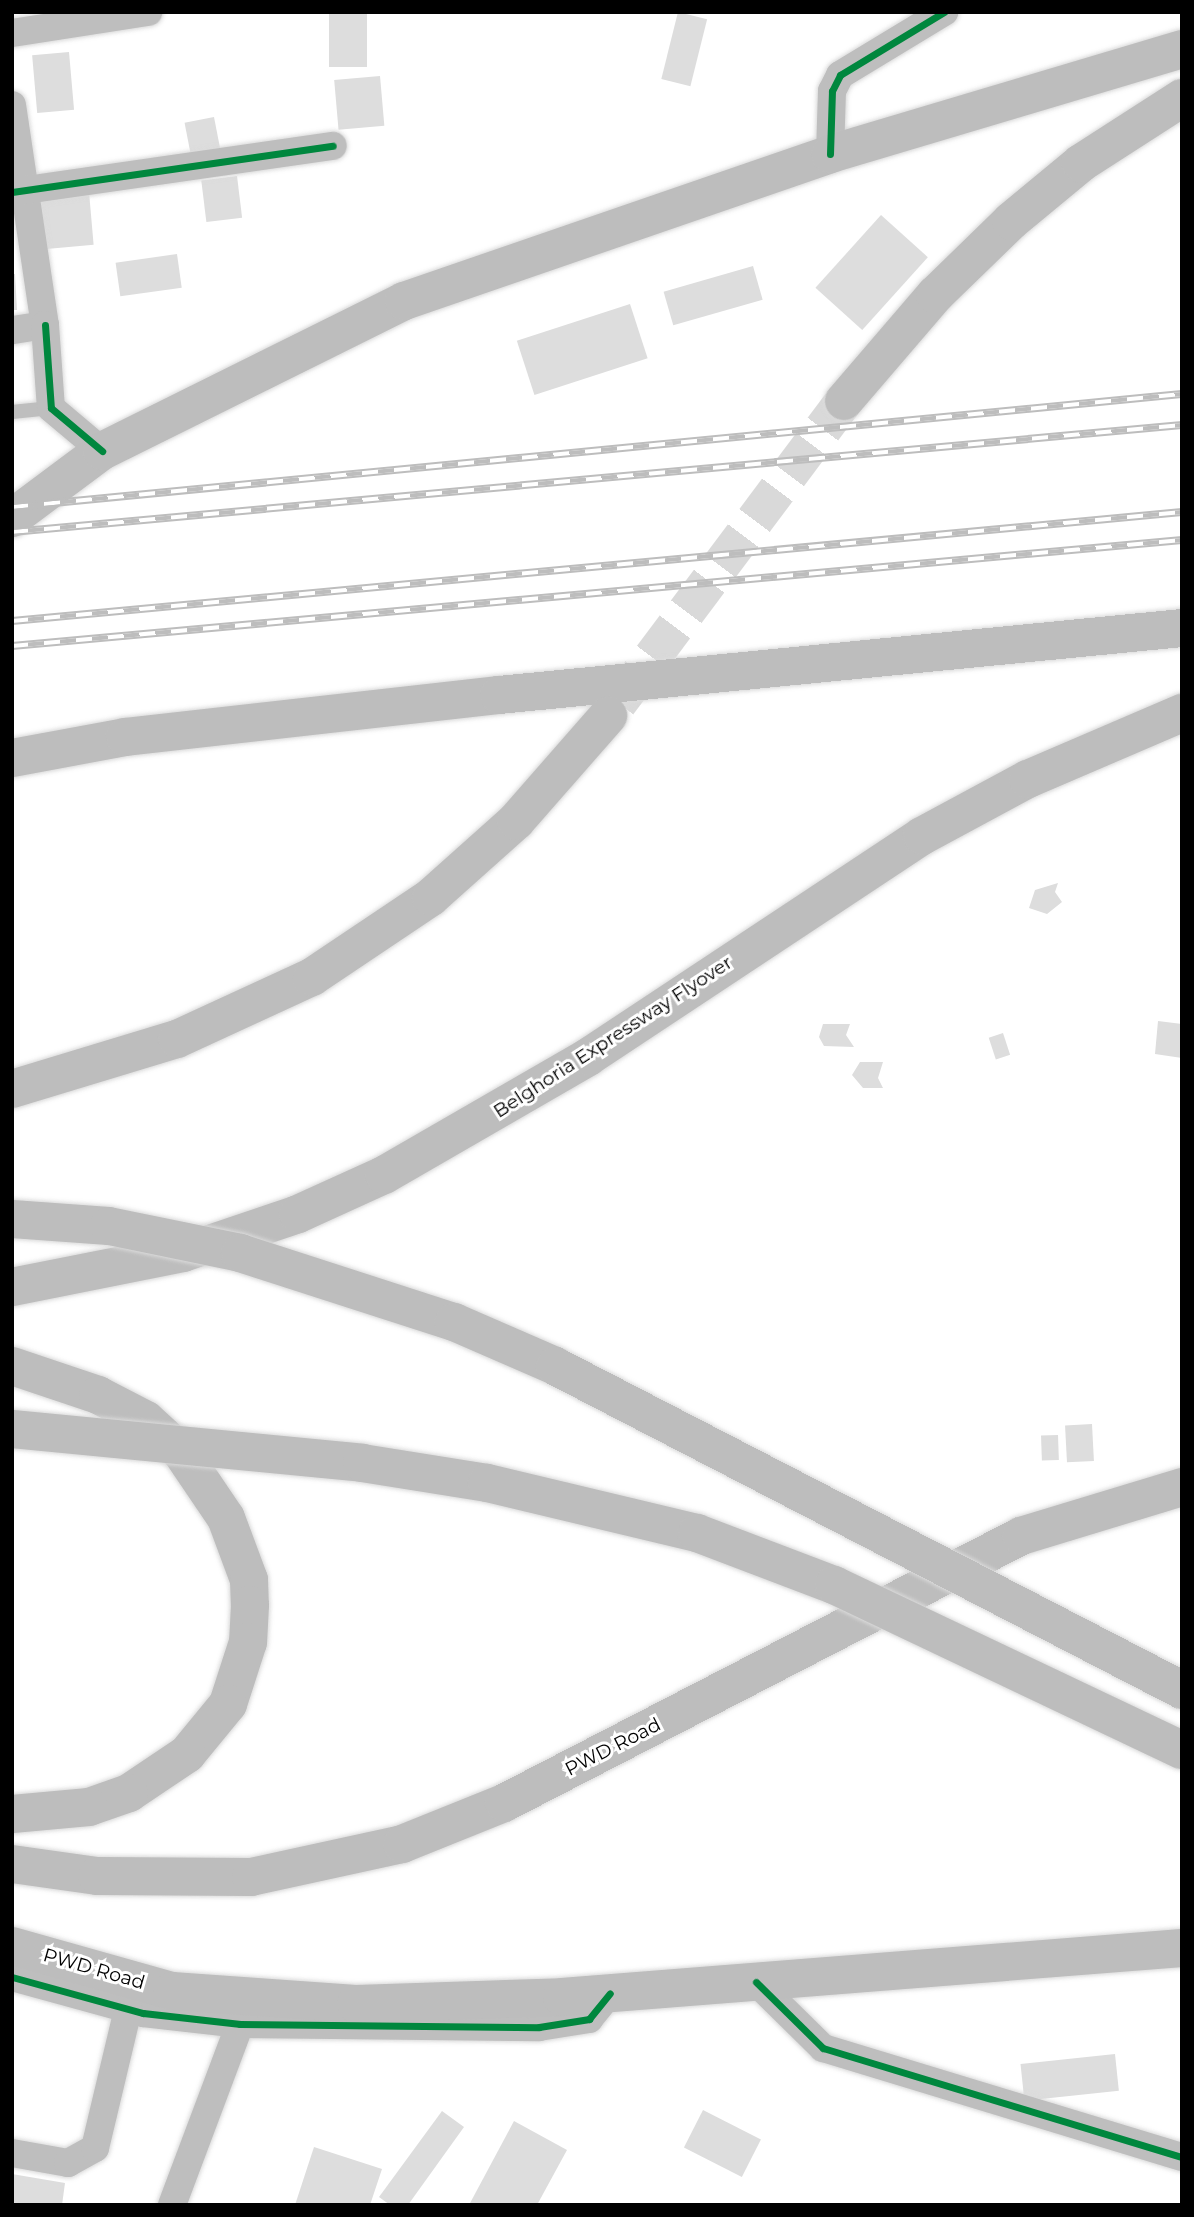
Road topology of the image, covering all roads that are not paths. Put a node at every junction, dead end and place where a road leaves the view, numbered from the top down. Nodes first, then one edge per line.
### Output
1 (148, 12) edge
2 (944, 12) edge
3 (12, 33) edge
4 (1182, 49) edge
5 (1182, 98) edge
6 (12, 105) edge
7 (333, 146) dead end
8 (830, 154) junction
9 (19, 191) edge
10 (45, 326) junction
11 (12, 330) edge
12 (845, 401) tunnel mouth
13 (51, 408) junction
14 (12, 412) edge
15 (102, 451) junction
16 (12, 518) edge
17 (1182, 628) edge
18 (1182, 713) edge
19 (608, 716) tunnel mouth
20 (12, 758) edge
21 (12, 1089) edge
22 (12, 1219) edge
23 (12, 1287) edge
24 (12, 1366) edge
25 (12, 1429) edge
26 (1182, 1487) edge
27 (1182, 1690) edge
28 (1182, 1750) edge
29 (12, 1814) edge
30 (12, 1864) edge
31 (12, 1946) edge
32 (1182, 1948) edge
33 (12, 1977) edge
34 (756, 1982) junction
35 (128, 2009) junction
36 (245, 2012) junction
37 (12, 2153) edge
38 (1182, 2157) edge
39 (172, 2205) edge

1 - 3 street
2 - 8 street
4 - 8 main road
5 - 12 main road
6 - 9 street
7 - 9 street
8 - 15 main road
9 - 10 street
10 - 11 street
10 - 13 street
13 - 14 lane
13 - 15 street
15 - 16 main road
17 - 20 main road
18 - 23 main road, Belghoria Expressway Flyover
19 - 21 main road
22 - 27 main road, bridge
24 - 29 main road
25 - 28 main road, bridge
26 - 30 main road, PWD Road
31 - 36 main road, PWD Road
32 - 34 main road, PWD Road
33 - 35 street
34 - 36 main road, PWD Road
34 - 38 street
35 - 36 street
35 - 37 street
36 - 39 street

